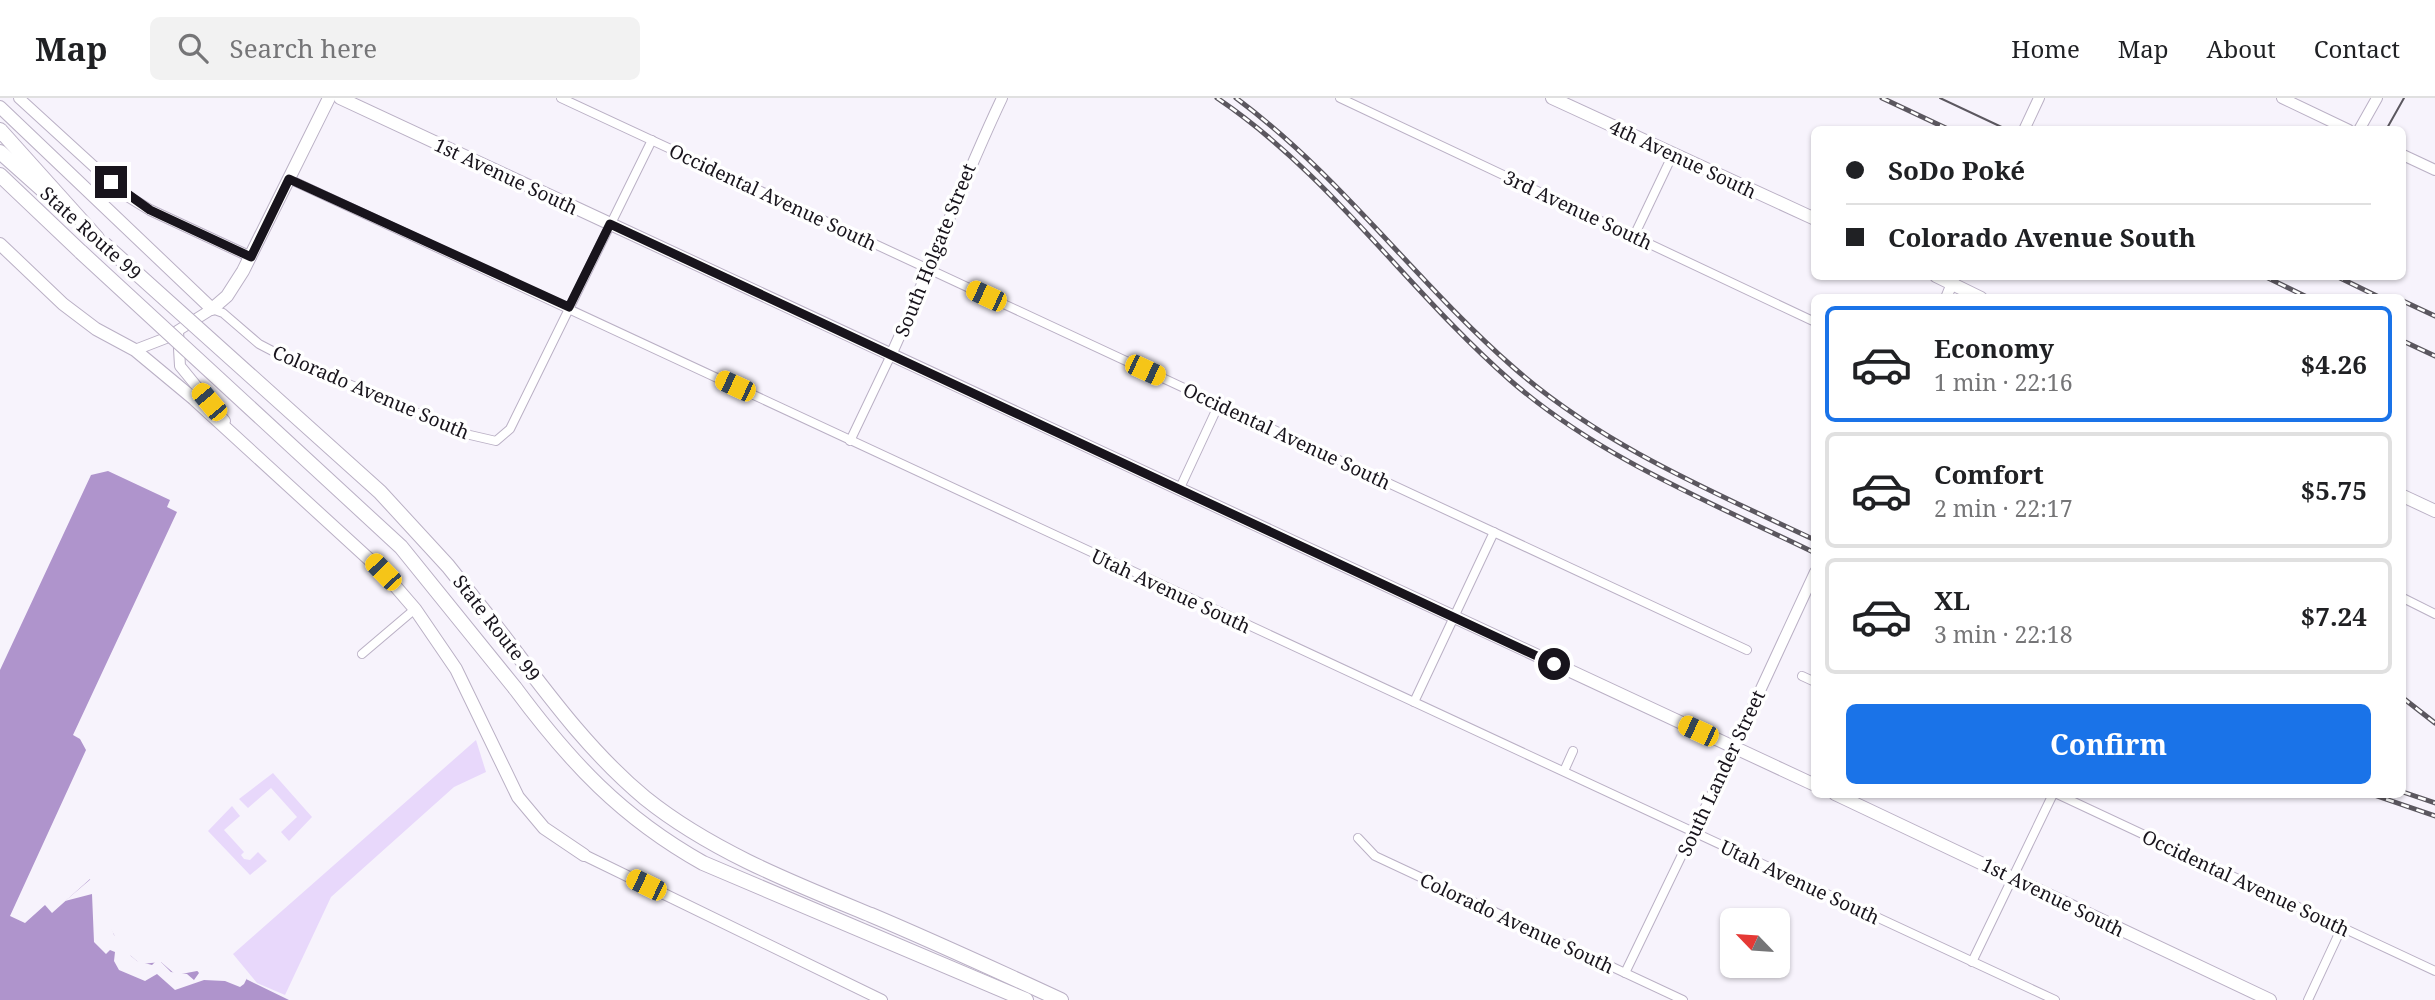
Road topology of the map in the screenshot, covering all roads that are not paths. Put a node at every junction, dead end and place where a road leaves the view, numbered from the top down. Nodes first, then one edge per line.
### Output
1 (19, 98) edge
2 (329, 98) edge
3 (340, 98) edge
4 (561, 98) edge
5 (1002, 98) edge
6 (1340, 98) edge
7 (1552, 98) edge
8 (2039, 98) edge
9 (2282, 98) edge
10 (2377, 98) edge
11 (1353, 101) edge
12 (0, 107) edge
13 (2026, 126) edge
14 (2341, 126) edge
15 (2361, 126) edge
16 (0, 130) edge
17 (652, 140) junction
18 (0, 152) edge
19 (1673, 154) junction
20 (2406, 156) edge
21 (2435, 170) edge
22 (0, 175) edge
23 (289, 179) junction
24 (0, 187) edge
25 (1811, 217) edge
26 (610, 224) junction
27 (58, 230) junction
28 (1634, 236) junction
29 (97, 238) junction
30 (0, 244) edge
31 (251, 257) junction
32 (929, 269) junction
33 (1954, 280) edge
34 (1975, 294) edge
35 (569, 307) junction
36 (212, 309) junction
37 (1811, 319) edge
38 (178, 331) junction
39 (135, 350) junction
40 (891, 355) junction
41 (1219, 404) junction
42 (239, 437) junction
43 (850, 440) junction
44 (1179, 490) junction
45 (2406, 497) edge
46 (2435, 511) edge
47 (1494, 533) junction
48 (1811, 581) edge
49 (2406, 600) edge
50 (415, 609) junction
51 (2435, 614) edge
52 (1454, 617) junction
53 (1747, 650) dead end
54 (362, 654) dead end
55 (1802, 676) dead end
56 (1811, 680) edge
57 (1414, 702) junction
58 (1734, 747) junction
59 (1573, 751) dead end
60 (1564, 771) junction
61 (1811, 783) edge
62 (1844, 798) edge
63 (2053, 798) edge
64 (2064, 798) edge
65 (1694, 832) junction
66 (1358, 838) dead end
67 (584, 855) joint
68 (2011, 880) junction
69 (2342, 927) junction
70 (1972, 962) junction
71 (2435, 971) edge
72 (1625, 973) junction
73 (882, 1000) edge
74 (1026, 1000) edge
75 (1060, 1000) edge
76 (1683, 1000) edge
77 (2054, 1000) edge
78 (2270, 1000) edge
79 (2308, 1000) edge

1 - 31 main road
2 - 23 main road
3 - 26 main road, 1st Avenue South
4 - 17 street, Occidental Avenue South
5 - 32 main road, South Holgate Street
6 - 11 street, 3rd Avenue South
7 - 19 main road, 4th Avenue South
8 - 13 main road
9 - 14 main road
10 - 15 main road
11 - 28 street, 3rd Avenue South
12 - 36 main road
16 - 29 highway
17 - 26 street
17 - 32 street, Occidental Avenue South
18 - 29 highway, State Route 99
19 - 25 main road, 4th Avenue South
19 - 28 street
20 - 21 main road
22 - 27 highway, State Route 99
23 - 31 main road
23 - 35 street, Utah Avenue South
24 - 27 highway
26 - 35 street
26 - 40 main road, 1st Avenue South
27 - 74 highway, State Route 99, bridge
28 - 37 street, 3rd Avenue South
29 - 75 highway, State Route 99, bridge
30 - 39 main road
31 - 36 main road
32 - 40 main road, South Holgate Street
32 - 41 street, Occidental Avenue South
33 - 34 main road
35 - 36 street, Colorado Avenue South
35 - 43 street, Utah Avenue South
36 - 38 main road
38 - 39 main road
38 - 42 main road
39 - 42 main road
40 - 43 street, South Holgate Street
40 - 44 main road, 1st Avenue South
41 - 44 street
41 - 47 street, Occidental Avenue South
42 - 50 main road
43 - 57 street, Utah Avenue South
44 - 52 main road, 1st Avenue South
45 - 46 main road
47 - 52 street
47 - 53 street, Occidental Avenue South
48 - 58 main road, South Lander Street
49 - 51 street
50 - 54 street
50 - 67 main road
52 - 57 street
52 - 58 main road, 1st Avenue South
55 - 56 street
57 - 60 street, Utah Avenue South
58 - 61 main road, 1st Avenue South
58 - 65 street, South Lander Street
59 - 60 street
60 - 65 street, Utah Avenue South
62 - 68 main road, 1st Avenue South
63 - 68 street
64 - 69 street, Occidental Avenue South
65 - 70 street, Utah Avenue South
65 - 72 street, South Lander Street
66 - 72 street, Colorado Avenue South
67 - 73 main road
68 - 70 street
68 - 78 main road, 1st Avenue South
69 - 71 street, Occidental Avenue South
69 - 79 street
70 - 77 street, Utah Avenue South
72 - 76 street, Colorado Avenue South

